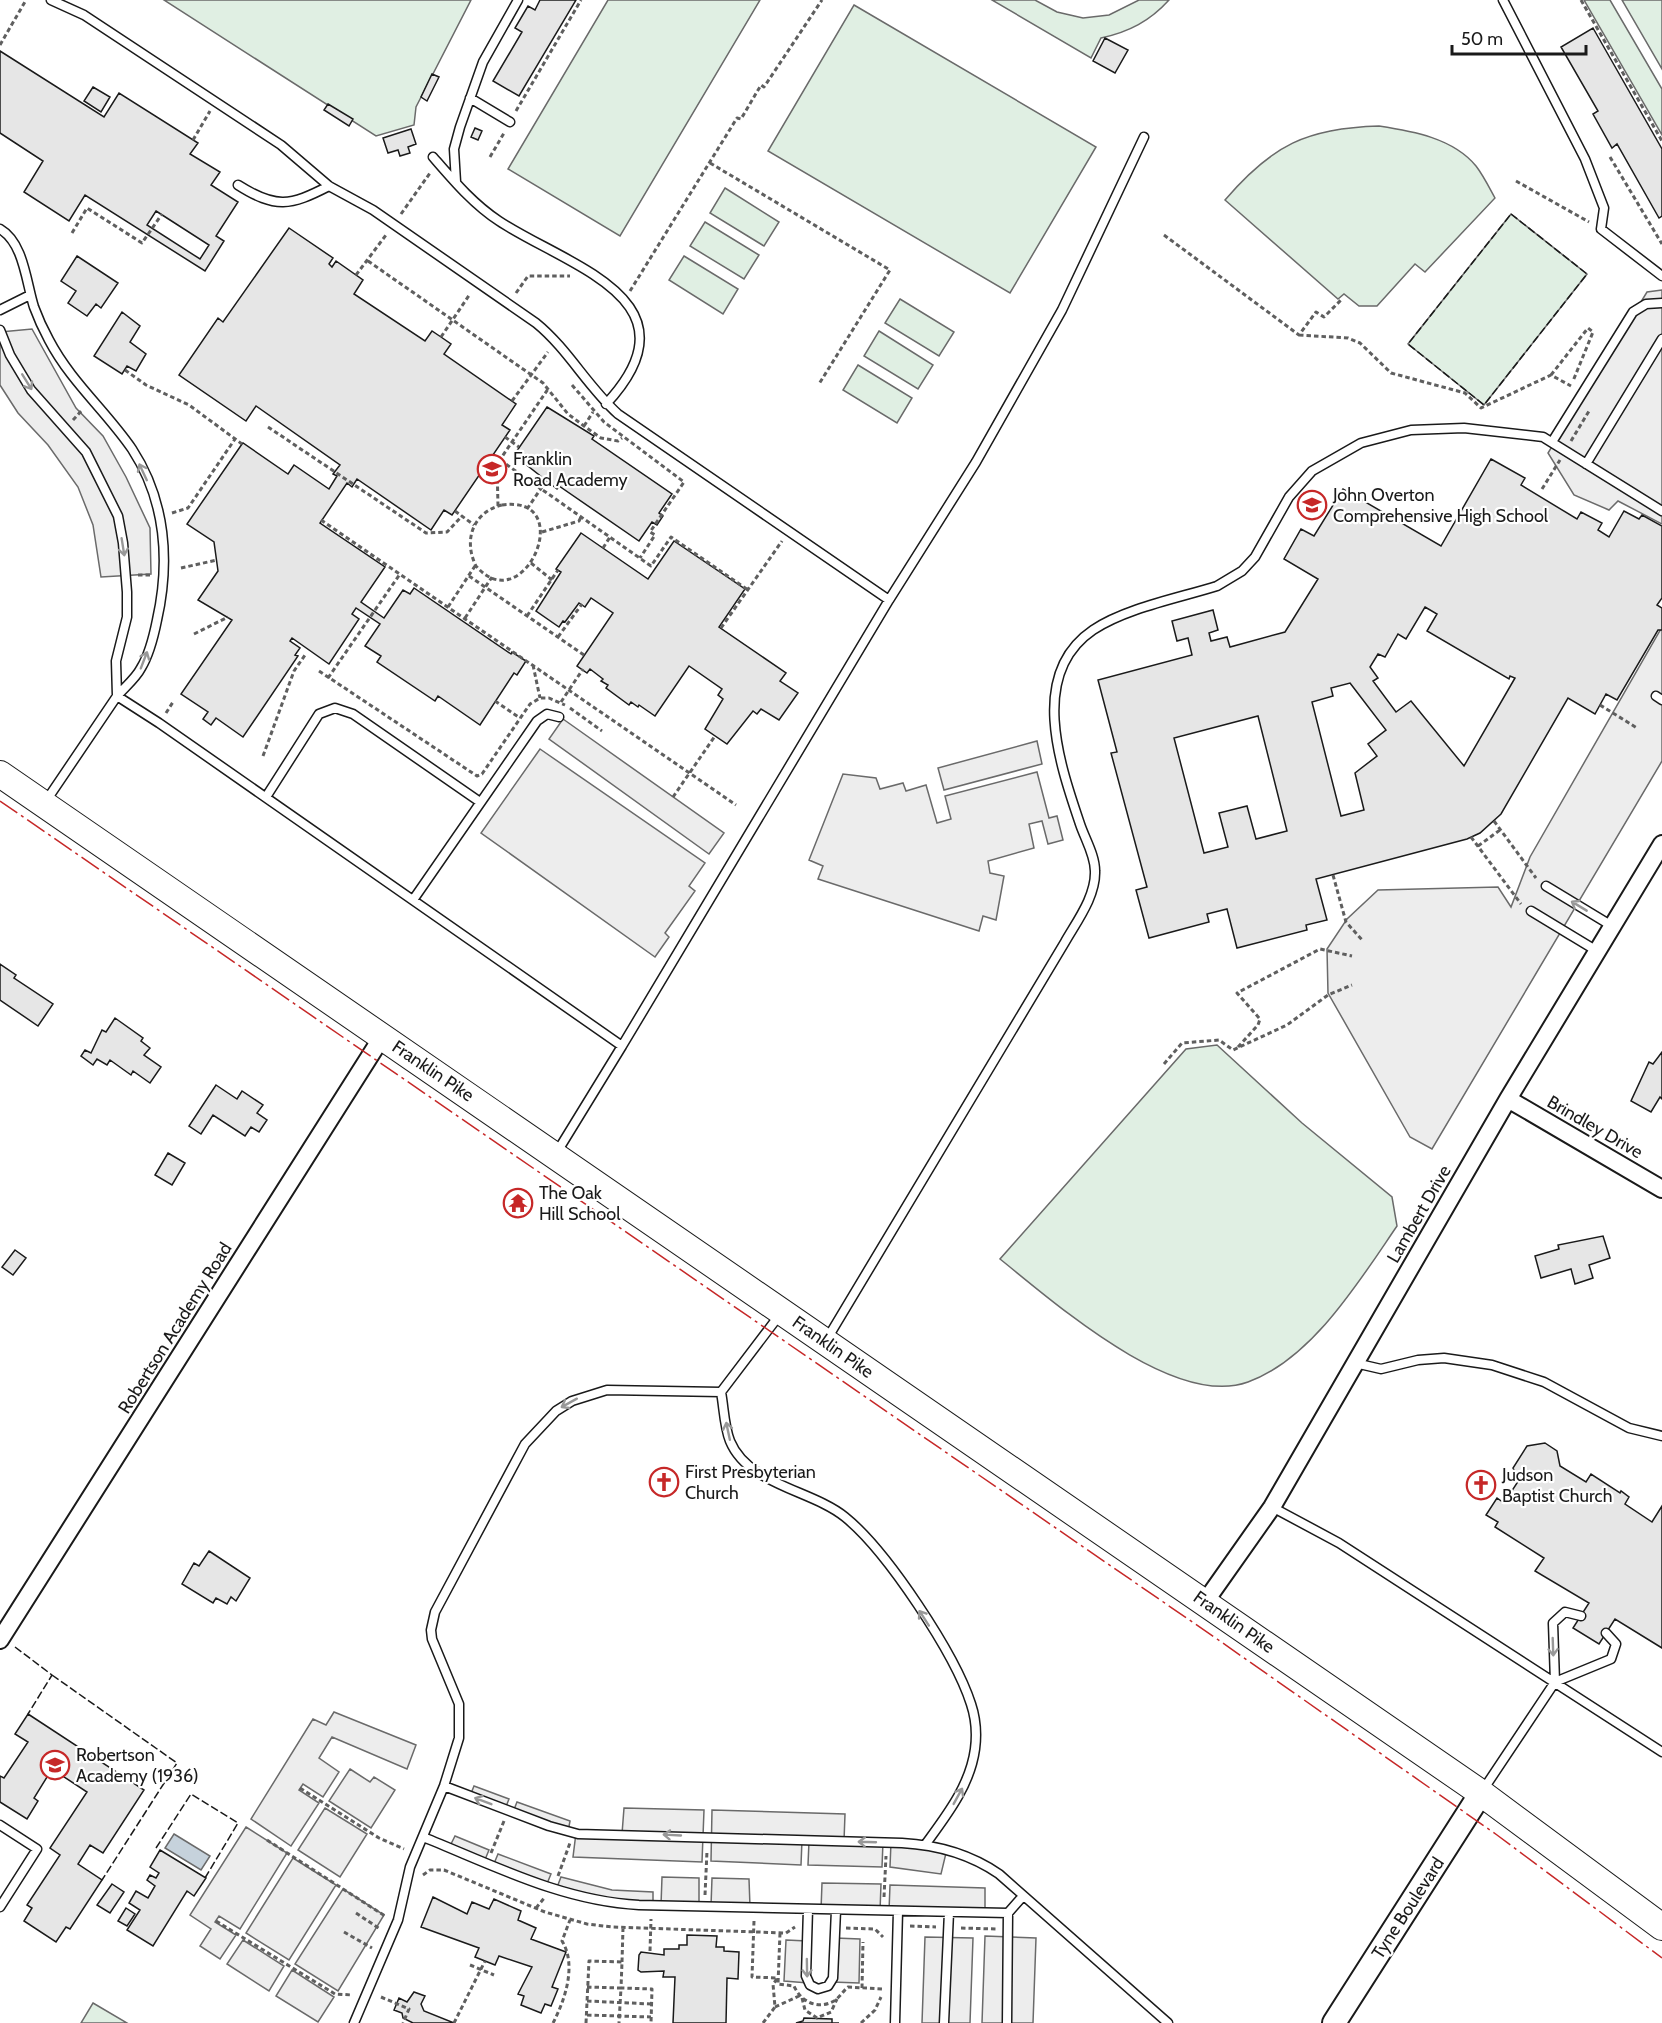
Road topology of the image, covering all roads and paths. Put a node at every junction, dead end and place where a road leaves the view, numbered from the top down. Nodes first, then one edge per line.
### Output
1 (26, 0) edge
2 (51, 0) edge
3 (518, 0) edge
4 (581, 0) edge
5 (822, 0) edge
6 (1503, 0) edge
7 (1581, 0) edge
8 (70, 4) edge
9 (0, 45) edge
10 (470, 98) junction
11 (215, 102) junction
12 (510, 122) junction
13 (1144, 137) dead end
14 (193, 140) dead end
15 (1662, 141) edge
16 (433, 157) dead end
17 (490, 157) dead end
18 (1610, 157) dead end
19 (710, 163) junction
20 (1516, 181) dead end
21 (456, 182) junction
22 (238, 185) dead end
23 (329, 186) junction
24 (162, 214) dead end
25 (0, 229) edge
26 (1601, 229) junction
27 (72, 233) dead end
28 (1164, 235) dead end
29 (1662, 244) edge
30 (368, 261) dead end
31 (585, 268) junction
32 (1662, 276) edge
33 (477, 282) junction
34 (30, 295) junction
35 (1342, 299) dead end
36 (625, 300) junction
37 (1662, 303) edge
38 (509, 304) junction
39 (0, 310) edge
40 (453, 319) junction
41 (0, 330) edge
42 (1299, 335) junction
43 (441, 337) dead end
44 (1662, 339) edge
45 (556, 340) junction
46 (547, 353) junction
47 (553, 359) dead end
48 (125, 370) dead end
49 (531, 374) junction
50 (1551, 375) junction
51 (569, 380) dead end
52 (819, 384) dead end
53 (1571, 386) junction
54 (548, 389) junction
55 (1582, 393) junction
56 (512, 401) dead end
57 (606, 404) junction
58 (85, 408) dead end
59 (593, 412) junction
60 (72, 421) dead end
61 (268, 426) dead end
62 (584, 426) junction
63 (505, 437) dead end
64 (622, 438) dead end
65 (235, 439) junction
66 (512, 442) junction
67 (1552, 442) junction
68 (242, 444) dead end
69 (519, 447) dead end
70 (1565, 451) junction
71 (500, 460) junction
72 (1586, 464) junction
73 (546, 481) dead end
74 (1542, 489) dead end
75 (498, 506) junction
76 (527, 509) junction
77 (455, 511) dead end
78 (1662, 511) edge
79 (172, 513) dead end
80 (462, 516) junction
81 (581, 517) junction
82 (321, 520) dead end
83 (474, 525) junction
84 (788, 531) junction
85 (541, 533) junction
86 (610, 537) junction
87 (603, 548) dead end
88 (657, 557) junction
89 (640, 558) junction
90 (217, 560) dead end
91 (662, 560) dead end
92 (531, 563) junction
93 (476, 566) junction
94 (181, 568) dead end
95 (558, 570) dead end
96 (399, 574) junction
97 (469, 576) junction
98 (492, 577) junction
99 (552, 580) junction
100 (748, 590) junction
101 (889, 600) junction
102 (582, 604) dead end
103 (448, 607) junction
104 (527, 615) junction
105 (228, 617) dead end
106 (465, 618) junction
107 (721, 628) dead end
108 (194, 634) dead end
109 (558, 637) junction
110 (305, 655) dead end
111 (584, 655) dead end
112 (533, 665) junction
113 (583, 669) dead end
114 (319, 671) dead end
115 (328, 678) junction
116 (569, 690) junction
117 (117, 696) junction
118 (540, 698) junction
119 (495, 701) dead end
120 (561, 702) junction
121 (1600, 705) dead end
122 (559, 717) dead end
123 (520, 718) junction
124 (1637, 728) dead end
125 (602, 731) dead end
126 (716, 736) dead end
127 (263, 756) dead end
128 (690, 773) junction
129 (0, 774) edge
130 (266, 797) junction
131 (673, 797) dead end
132 (480, 802) junction
133 (44, 804) junction
134 (736, 805) dead end
135 (1494, 821) dead end
136 (1500, 830) junction
137 (1471, 837) dead end
138 (1662, 844) edge
139 (1478, 846) junction
140 (1333, 875) dead end
141 (1538, 880) dead end
142 (1546, 886) dead end
143 (413, 900) junction
144 (1523, 906) dead end
145 (1531, 911) dead end
146 (1612, 926) junction
147 (1363, 941) dead end
148 (1597, 951) junction
149 (1352, 956) dead end
150 (1352, 985) dead end
151 (382, 1037) junction
152 (622, 1046) junction
153 (1237, 1048) junction
154 (1164, 1064) dead end
155 (1508, 1099) junction
156 (555, 1155) junction
157 (1662, 1189) edge
158 (782, 1312) junction
159 (825, 1342) junction
160 (1355, 1363) junction
161 (721, 1392) junction
162 (1662, 1436) edge
163 (1272, 1507) junction
164 (1205, 1602) junction
165 (1581, 1616) dead end
166 (1606, 1633) dead end
167 (0, 1640) edge
168 (1555, 1682) junction
169 (1662, 1752) edge
170 (444, 1786) junction
171 (300, 1788) dead end
172 (1481, 1793) junction
173 (509, 1811) junction
174 (0, 1825) edge
175 (573, 1833) junction
176 (423, 1837) junction
177 (708, 1837) junction
178 (267, 1839) dead end
179 (886, 1842) junction
180 (925, 1845) junction
181 (415, 1854) junction
182 (489, 1864) junction
183 (420, 1880) dead end
184 (484, 1887) junction
185 (551, 1888) junction
186 (705, 1895) dead end
187 (1023, 1896) junction
188 (651, 1905) junction
189 (0, 1907) edge
190 (755, 1907) junction
191 (536, 1908) junction
192 (808, 1909) junction
193 (836, 1910) junction
194 (884, 1911) junction
195 (898, 1911) junction
196 (949, 1912) junction
197 (356, 1913) dead end
198 (1008, 1913) junction
199 (704, 1918) dead end
200 (570, 1920) junction
201 (216, 1921) dead end
202 (808, 1927) junction
203 (1662, 1927) edge
204 (623, 1928) junction
205 (651, 1928) junction
206 (836, 1928) junction
207 (380, 1929) junction
208 (704, 1930) junction
209 (344, 1932) dead end
210 (754, 1932) junction
211 (863, 1942) dead end
212 (372, 1948) junction
213 (650, 1951) dead end
214 (368, 1958) dead end
215 (486, 1961) dead end
216 (622, 1962) junction
217 (470, 1965) dead end
218 (482, 1970) junction
219 (494, 1975) dead end
220 (385, 1986) dead end
221 (356, 1987) dead end
222 (588, 1987) junction
223 (621, 1988) junction
224 (862, 1988) dead end
225 (882, 1989) dead end
226 (352, 1995) junction
227 (381, 1997) junction
228 (837, 1999) dead end
229 (587, 2001) junction
230 (620, 2002) junction
231 (378, 2003) dead end
232 (348, 2004) dead end
233 (652, 2004) junction
234 (775, 2007) junction
235 (587, 2014) junction
236 (619, 2016) junction
237 (651, 2017) junction
238 (354, 2023) edge
239 (404, 2023) edge
240 (454, 2023) edge
241 (553, 2023) edge
242 (586, 2023) edge
243 (619, 2023) edge
244 (651, 2023) edge
245 (763, 2023) edge
246 (861, 2023) edge
247 (895, 2023) edge
248 (944, 2023) edge
249 (1007, 2023) edge
250 (1168, 2023) edge
251 (1334, 2023) edge

1 - 9 path
2 - 8 lane
3 - 10 lane
4 - 12 path
5 - 19 path
6 - 26 lane
7 - 15 path
8 - 11 lane
10 - 12 lane
10 - 21 lane
11 - 14 path
11 - 23 lane
12 - 17 path
13 - 101 lane
16 - 21 lane
18 - 29 path
19 - 36 path
19 - 52 path
20 - 26 path
21 - 31 lane
22 - 23 lane
23 - 33 lane
24 - 27 path
25 - 34 lane
26 - 32 lane
28 - 42 path
30 - 40 path
31 - 36 lane
31 - 38 path
33 - 38 lane
33 - 40 path
34 - 39 lane
117 -> 34 lane
35 - 42 path
36 - 57 lane
37 - 55 lane
38 - 45 lane
40 - 43 path
40 - 49 path
41 -> 117 lane
42 - 50 path
44 - 72 lane
45 - 46 path
45 - 57 lane
46 - 47 path
46 - 49 path
48 - 65 path
49 - 54 path
49 - 56 path
50 - 53 path
50 - 53 path
51 - 59 path
53 - 55 path
54 - 62 path
54 - 66 path
55 - 67 lane
55 - 70 path
57 - 84 lane
58 - 60 path
59 - 62 path
59 - 89 path
61 - 80 path
62 - 64 path
63 - 66 path
65 - 68 path
65 - 79 path
66 - 69 path
66 - 71 path
67 - 70 lane
67 - 159 lane
70 - 72 lane
70 - 74 path
71 - 75 path
71 - 81 path
72 - 78 lane
73 - 76 path
75 - 76 path
75 - 83 path
76 - 85 path
77 - 80 path
80 - 83 path
81 - 85 path
81 - 86 path
82 - 96 path
83 - 93 path
84 - 100 path
84 - 101 lane
85 - 92 path
86 - 87 path
86 - 89 path
88 - 89 path
88 - 91 path
88 - 100 path
90 - 94 path
92 - 98 path
92 - 99 path
93 - 97 path
93 - 98 path
95 - 99 path
96 - 103 path
96 - 115 path
97 - 103 path
97 - 104 path
98 - 106 path
99 - 104 path
100 - 107 path
101 - 152 lane
102 - 109 path
103 - 106 path
104 - 109 path
105 - 108 path
106 - 112 path
109 - 111 path
110 - 127 path
112 - 116 path
112 - 118 path
113 - 116 path
114 - 115 path
115 - 123 path
116 - 120 path
116 - 128 path
117 - 130 lane
117 - 133 lane
118 - 120 path
118 - 123 path
119 - 123 path
120 - 125 path
121 - 124 path
122 - 132 lane
126 - 128 path
128 - 131 path
128 - 134 path
129 - 133 main road, Franklin Pike
130 - 132 lane
130 - 143 lane
132 - 143 lane
133 - 151 main road, Franklin Pike
135 - 136 path
136 - 139 path
136 - 141 path
137 - 139 path
138 - 146 street, Lambert Drive
139 - 144 path
140 - 147 path
146 -> 142 lane
143 - 152 lane
145 - 148 lane
146 - 148 street, Lambert Drive
148 - 155 street, Lambert Drive
149 - 153 path
150 - 153 path
151 - 156 main road, Franklin Pike
151 - 167 street, Robertson Academy Road
152 - 156 lane
153 - 154 path
155 - 157 street, Brindley Drive
155 - 160 street, Lambert Drive
156 - 158 main road, Franklin Pike
158 - 159 main road, Franklin Pike
158 - 161 lane
159 - 164 main road, Franklin Pike
160 - 162 lane
160 - 163 street, Lambert Drive
161 -> 170 lane
180 -> 161 lane
163 - 164 street, Lambert Drive
163 - 168 lane
164 - 172 main road, Franklin Pike
165 -> 168 lane
166 - 168 lane
168 - 169 lane
168 - 172 lane
173 -> 170 lane
170 - 176 lane
171 - 181 path
172 - 203 main road, Franklin Pike
172 - 251 street, Tyne Boulevard
173 - 175 lane
173 - 182 path
174 - 189 lane
177 -> 175 lane
175 - 185 path
176 - 181 lane
176 - 182 lane
179 -> 177 lane
177 - 186 path
178 - 207 path
179 - 180 lane
179 - 194 path
180 - 187 lane
181 - 238 lane
182 - 184 path
182 - 185 lane
183 - 184 path
184 - 191 path
185 - 188 lane
185 - 191 path
187 - 198 lane
187 - 250 lane
188 - 190 lane
188 - 205 path
190 - 192 lane
190 - 210 path
191 - 200 path
192 - 193 lane
192 - 202 lane
193 - 194 lane
193 - 206 lane
194 - 195 lane
194 - 206 path
195 - 196 lane
195 - 247 lane
196 - 198 lane
196 - 248 lane
197 - 207 path
198 - 249 lane
199 - 208 path
200 - 204 path
200 - 241 path
201 - 226 path
202 -> 206 lane
202 - 210 path
204 - 205 path
204 - 216 path
205 - 208 path
205 - 213 path
207 - 212 path
208 - 210 path
209 - 212 path
210 - 234 path
211 - 224 path
212 - 214 path
215 - 218 path
216 - 222 path
216 - 223 path
217 - 218 path
218 - 219 path
218 - 240 path
220 - 227 path
221 - 226 path
222 - 223 path
222 - 229 path
223 - 230 path
223 - 233 path
225 - 246 path
226 - 232 path
227 - 231 path
227 - 239 path
228 - 234 path
229 - 230 path
229 - 235 path
230 - 233 path
230 - 236 path
233 - 237 path
234 - 245 path
235 - 236 path
235 - 242 path
236 - 237 path
236 - 243 path
237 - 244 path

